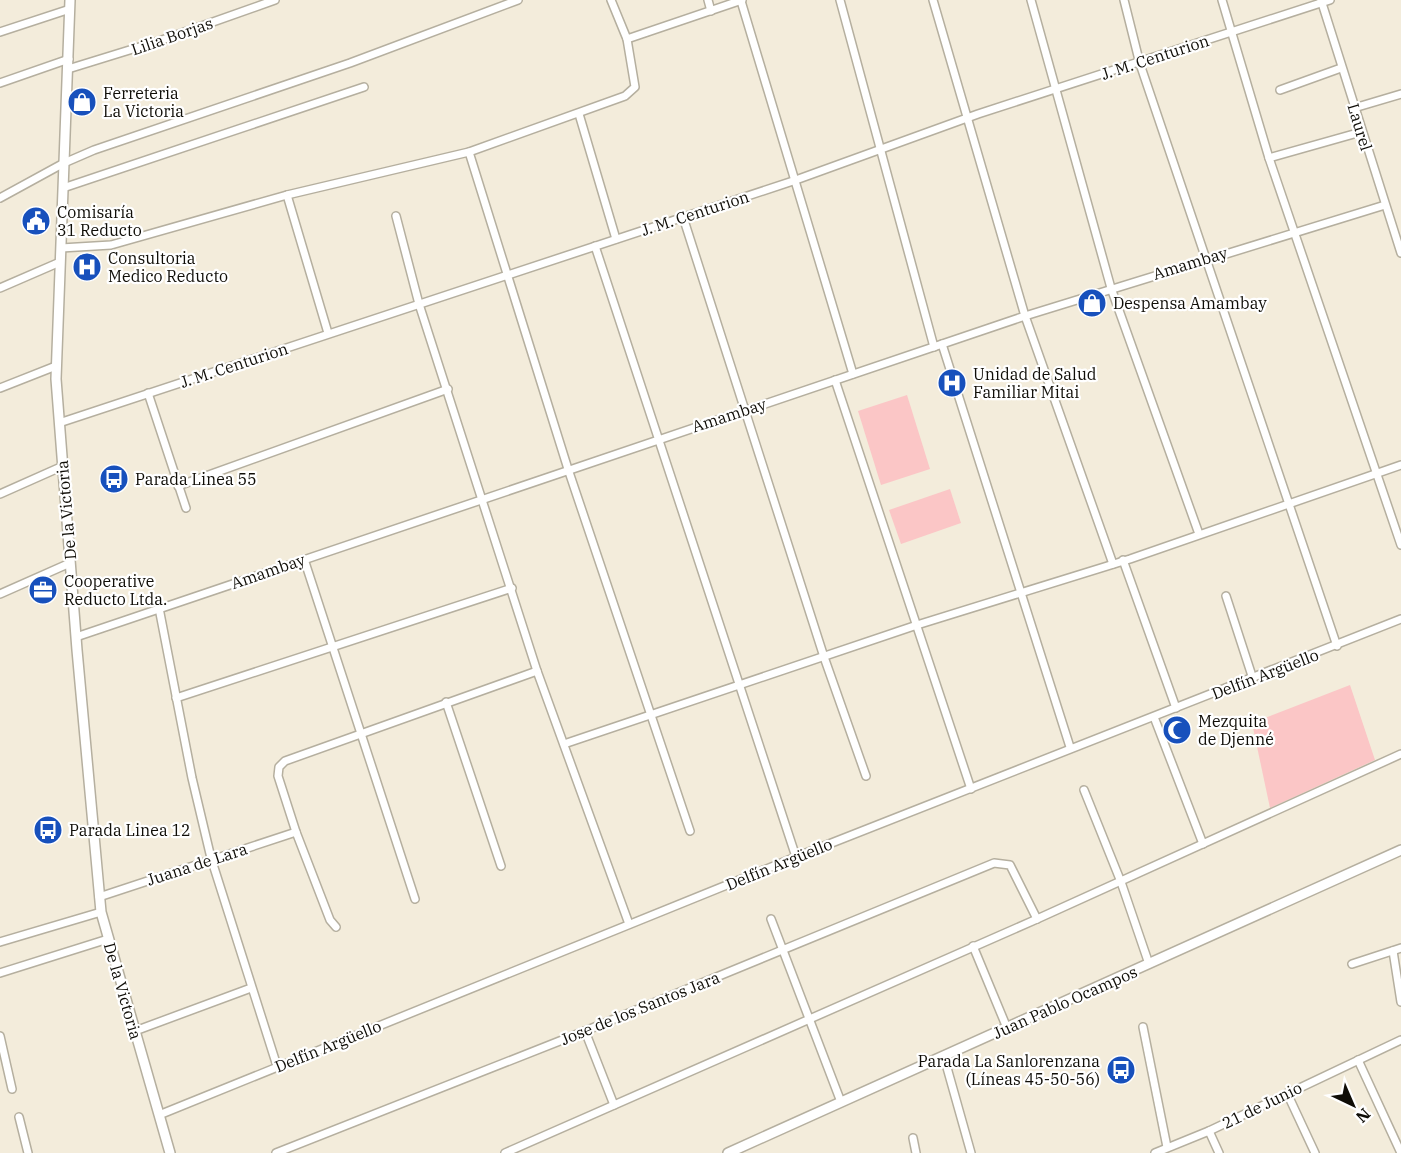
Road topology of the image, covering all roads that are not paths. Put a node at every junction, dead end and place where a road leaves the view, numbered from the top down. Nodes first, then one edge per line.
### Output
1 (275, 0) edge
2 (518, 0) edge
3 (611, 0) edge
4 (708, 0) edge
5 (742, 0) edge
6 (840, 0) edge
7 (933, 0) edge
8 (1031, 0) edge
9 (1124, 0) edge
10 (1222, 0) edge
11 (1330, 0) edge
12 (1321, 2) edge
13 (70, 4) edge
14 (711, 11) junction
15 (0, 32) edge
16 (1231, 32) junction
17 (627, 39) junction
18 (69, 58) junction
19 (1140, 64) junction
20 (1341, 68) junction
21 (68, 69) junction
22 (0, 83) edge
23 (364, 87) dead end
24 (1054, 89) junction
25 (1280, 90) dead end
26 (1401, 94) edge
27 (1354, 108) junction
28 (579, 114) junction
29 (968, 118) junction
30 (1361, 132) junction
31 (880, 150) junction
32 (469, 152) junction
33 (1269, 158) junction
34 (64, 163) junction
35 (793, 181) junction
36 (63, 188) junction
37 (287, 195) junction
38 (0, 198) edge
39 (1385, 205) junction
40 (396, 216) dead end
41 (683, 217) junction
42 (1295, 231) junction
43 (616, 239) junction
44 (595, 246) junction
45 (61, 248) junction
46 (1401, 253) edge
47 (1206, 258) junction
48 (60, 262) junction
49 (507, 273) junction
50 (0, 288) edge
51 (1112, 288) junction
52 (418, 303) junction
53 (1025, 316) junction
54 (328, 333) junction
55 (938, 346) junction
56 (56, 366) junction
57 (853, 374) junction
58 (834, 380) junction
59 (0, 388) edge
60 (448, 389) junction
61 (148, 393) junction
62 (746, 410) junction
63 (59, 423) junction
64 (657, 439) junction
65 (1401, 465) edge
66 (63, 466) junction
67 (568, 469) junction
68 (1375, 473) junction
69 (178, 486) junction
70 (0, 494) edge
71 (482, 497) junction
72 (1287, 505) junction
73 (186, 507) dead end
74 (1199, 534) junction
75 (1401, 545) edge
76 (304, 559) junction
77 (1123, 560) junction
78 (70, 563) junction
79 (1113, 564) junction
80 (512, 588) junction
81 (1022, 592) junction
82 (0, 594) edge
83 (1226, 596) dead end
84 (159, 608) junction
85 (1401, 619) edge
86 (917, 625) junction
87 (76, 637) junction
88 (1337, 646) junction
89 (331, 647) junction
90 (824, 657) junction
91 (537, 670) junction
92 (1253, 679) junction
93 (738, 686) junction
94 (176, 698) junction
95 (446, 702) junction
96 (1176, 708) junction
97 (651, 714) junction
98 (1154, 717) junction
99 (359, 733) junction
100 (564, 744) junction
101 (1070, 747) junction
102 (1401, 754) edge
103 (866, 776) dead end
104 (971, 789) junction
105 (1084, 790) dead end
106 (690, 831) dead end
107 (296, 832) junction
108 (1203, 844) junction
109 (1401, 850) edge
110 (796, 857) junction
111 (211, 858) junction
112 (501, 866) dead end
113 (1121, 882) junction
114 (99, 897) junction
115 (415, 899) dead end
116 (101, 912) junction
117 (771, 919) dead end
118 (1037, 919) junction
119 (629, 924) junction
120 (336, 927) dead end
121 (108, 939) junction
122 (0, 942) edge
123 (973, 946) junction
124 (1401, 948) edge
125 (783, 950) junction
126 (1393, 951) junction
127 (1149, 964) junction
128 (1352, 964) dead end
129 (0, 973) edge
130 (251, 988) junction
131 (1401, 1002) edge
132 (807, 1019) junction
133 (1143, 1027) dead end
134 (1007, 1028) junction
135 (135, 1031) junction
136 (585, 1031) junction
137 (0, 1036) edge
138 (1401, 1040) edge
139 (944, 1057) junction
140 (1358, 1060) junction
141 (277, 1066) junction
142 (12, 1089) dead end
143 (1287, 1093) junction
144 (841, 1102) junction
145 (614, 1106) junction
146 (159, 1115) junction
147 (19, 1117) dead end
148 (1209, 1131) junction
149 (913, 1138) dead end
150 (1167, 1147) junction
151 (28, 1153) edge
152 (168, 1153) edge
153 (276, 1153) edge
154 (505, 1153) edge
155 (728, 1153) edge
156 (916, 1153) edge
157 (971, 1153) edge
158 (1155, 1153) edge
159 (1219, 1153) edge
160 (1315, 1153) edge
161 (1401, 1153) edge

1 - 21 street, Lilia Borjas
2 - 34 street
3 - 17 street
4 - 14 street
5 - 14 street
5 - 35 street
6 - 31 street
7 - 29 street
8 - 24 street
9 - 19 street
10 - 16 street
11 - 12 street, J. M. Centurion
12 - 16 street, J. M. Centurion
12 - 20 street, Laurel
13 - 15 street
13 - 18 main road, De la Victoria
14 - 17 street
16 - 19 street, J. M. Centurion
16 - 33 street
17 - 28 street
18 - 21 main road, De la Victoria
18 - 22 street
19 - 24 street, J. M. Centurion
19 - 47 street
20 - 25 street
20 - 27 street, Laurel
21 - 34 main road, De la Victoria
23 - 36 street
24 - 29 street, J. M. Centurion
24 - 51 street
26 - 27 street
27 - 30 street, Laurel
28 - 32 street
28 - 43 street
29 - 31 street, J. M. Centurion
29 - 53 street
30 - 33 street
30 - 39 street, Laurel
31 - 35 street, J. M. Centurion
31 - 55 street
32 - 37 street
32 - 49 street
33 - 42 street
34 - 36 main road, De la Victoria
34 - 38 street
35 - 41 street, J. M. Centurion
35 - 57 street
36 - 45 main road, De la Victoria
37 - 45 street
37 - 54 street
39 - 42 street, Amambay
39 - 46 street, Laurel
40 - 52 street
41 - 43 street, J. M. Centurion
41 - 62 street
42 - 47 street, Amambay
42 - 68 street
43 - 44 street, J. M. Centurion
44 - 49 street, J. M. Centurion
44 - 64 street
45 - 48 main road, De la Victoria
47 - 51 street, Amambay
47 - 72 street
48 - 50 street
48 - 56 main road, De la Victoria
49 - 52 street, J. M. Centurion
49 - 67 street
51 - 53 street, Amambay
51 - 74 street
52 - 54 street, J. M. Centurion
52 - 60 street
53 - 55 street, Amambay
53 - 79 street
54 - 61 street, J. M. Centurion
55 - 57 street, Amambay
55 - 81 street
56 - 59 street
56 - 63 main road, De la Victoria
57 - 58 street, Amambay
58 - 62 street, Amambay
58 - 86 street
60 - 69 street
60 - 71 street
61 - 63 street, J. M. Centurion
61 - 69 street
62 - 64 street, Amambay
62 - 90 street
63 - 66 main road, De la Victoria
64 - 67 street, Amambay
64 - 93 street
65 - 68 street
66 - 70 street
66 - 78 main road, De la Victoria
67 - 71 street, Amambay
67 - 97 street
68 - 72 street
68 - 75 street
69 - 73 street
71 - 76 street, Amambay
71 - 80 street
72 - 74 street
72 - 88 street
74 - 77 street
76 - 84 street, Amambay
76 - 89 street
77 - 79 street
77 - 96 street
78 - 82 street
78 - 87 main road, De la Victoria
79 - 81 street
80 - 89 street
80 - 91 street
81 - 86 street
81 - 101 street
83 - 92 street
84 - 87 street, Amambay
84 - 94 street
85 - 88 street, Delfín Argüello
86 - 90 street
86 - 104 street
87 - 114 main road, De la Victoria
88 - 92 street, Delfín Argüello
89 - 94 street
89 - 99 street
90 - 93 street
90 - 103 street
91 - 95 street
91 - 100 street
92 - 96 street, Delfín Argüello
93 - 97 street
93 - 110 street
94 - 111 street
95 - 99 street
95 - 112 street
96 - 98 street, Delfín Argüello
97 - 100 street
97 - 106 street
98 - 101 street, Delfín Argüello
98 - 108 street
99 - 107 street
99 - 115 street
100 - 119 street
101 - 104 street, Delfín Argüello
102 - 108 street
104 - 110 street, Delfín Argüello
105 - 113 street
107 - 111 street, Juana de Lara
107 - 120 street
108 - 113 street
109 - 127 main road, Juan Pablo Ocampos
110 - 119 street, Delfín Argüello
111 - 114 street, Juana de Lara
111 - 130 street
113 - 118 street
113 - 127 street
114 - 116 main road, De la Victoria
116 - 121 main road, De la Victoria
116 - 122 street
117 - 125 street
118 - 123 street
118 - 125 street, Jose de los Santos Jara
119 - 141 street, Delfín Argüello
121 - 129 street
121 - 135 main road, De la Victoria
123 - 132 street
123 - 134 street
124 - 126 street
125 - 132 street
125 - 136 street, Jose de los Santos Jara
126 - 128 street
126 - 131 street
127 - 134 main road, Juan Pablo Ocampos
130 - 135 street
130 - 141 street
132 - 144 street
132 - 145 street
133 - 150 street
134 - 139 main road, Juan Pablo Ocampos
135 - 146 main road, De la Victoria
136 - 145 street
136 - 153 street, Jose de los Santos Jara
137 - 142 street
138 - 140 street, 21 de Junio
139 - 144 main road, Juan Pablo Ocampos
139 - 157 street
140 - 143 street, 21 de Junio
140 - 161 street
141 - 146 street, Delfín Argüello
143 - 148 street, 21 de Junio
143 - 160 street
144 - 155 main road, Juan Pablo Ocampos
145 - 154 street
146 - 152 main road, De la Victoria
147 - 151 street
148 - 150 street, 21 de Junio
148 - 159 street
149 - 156 street
150 - 158 street, 21 de Junio

